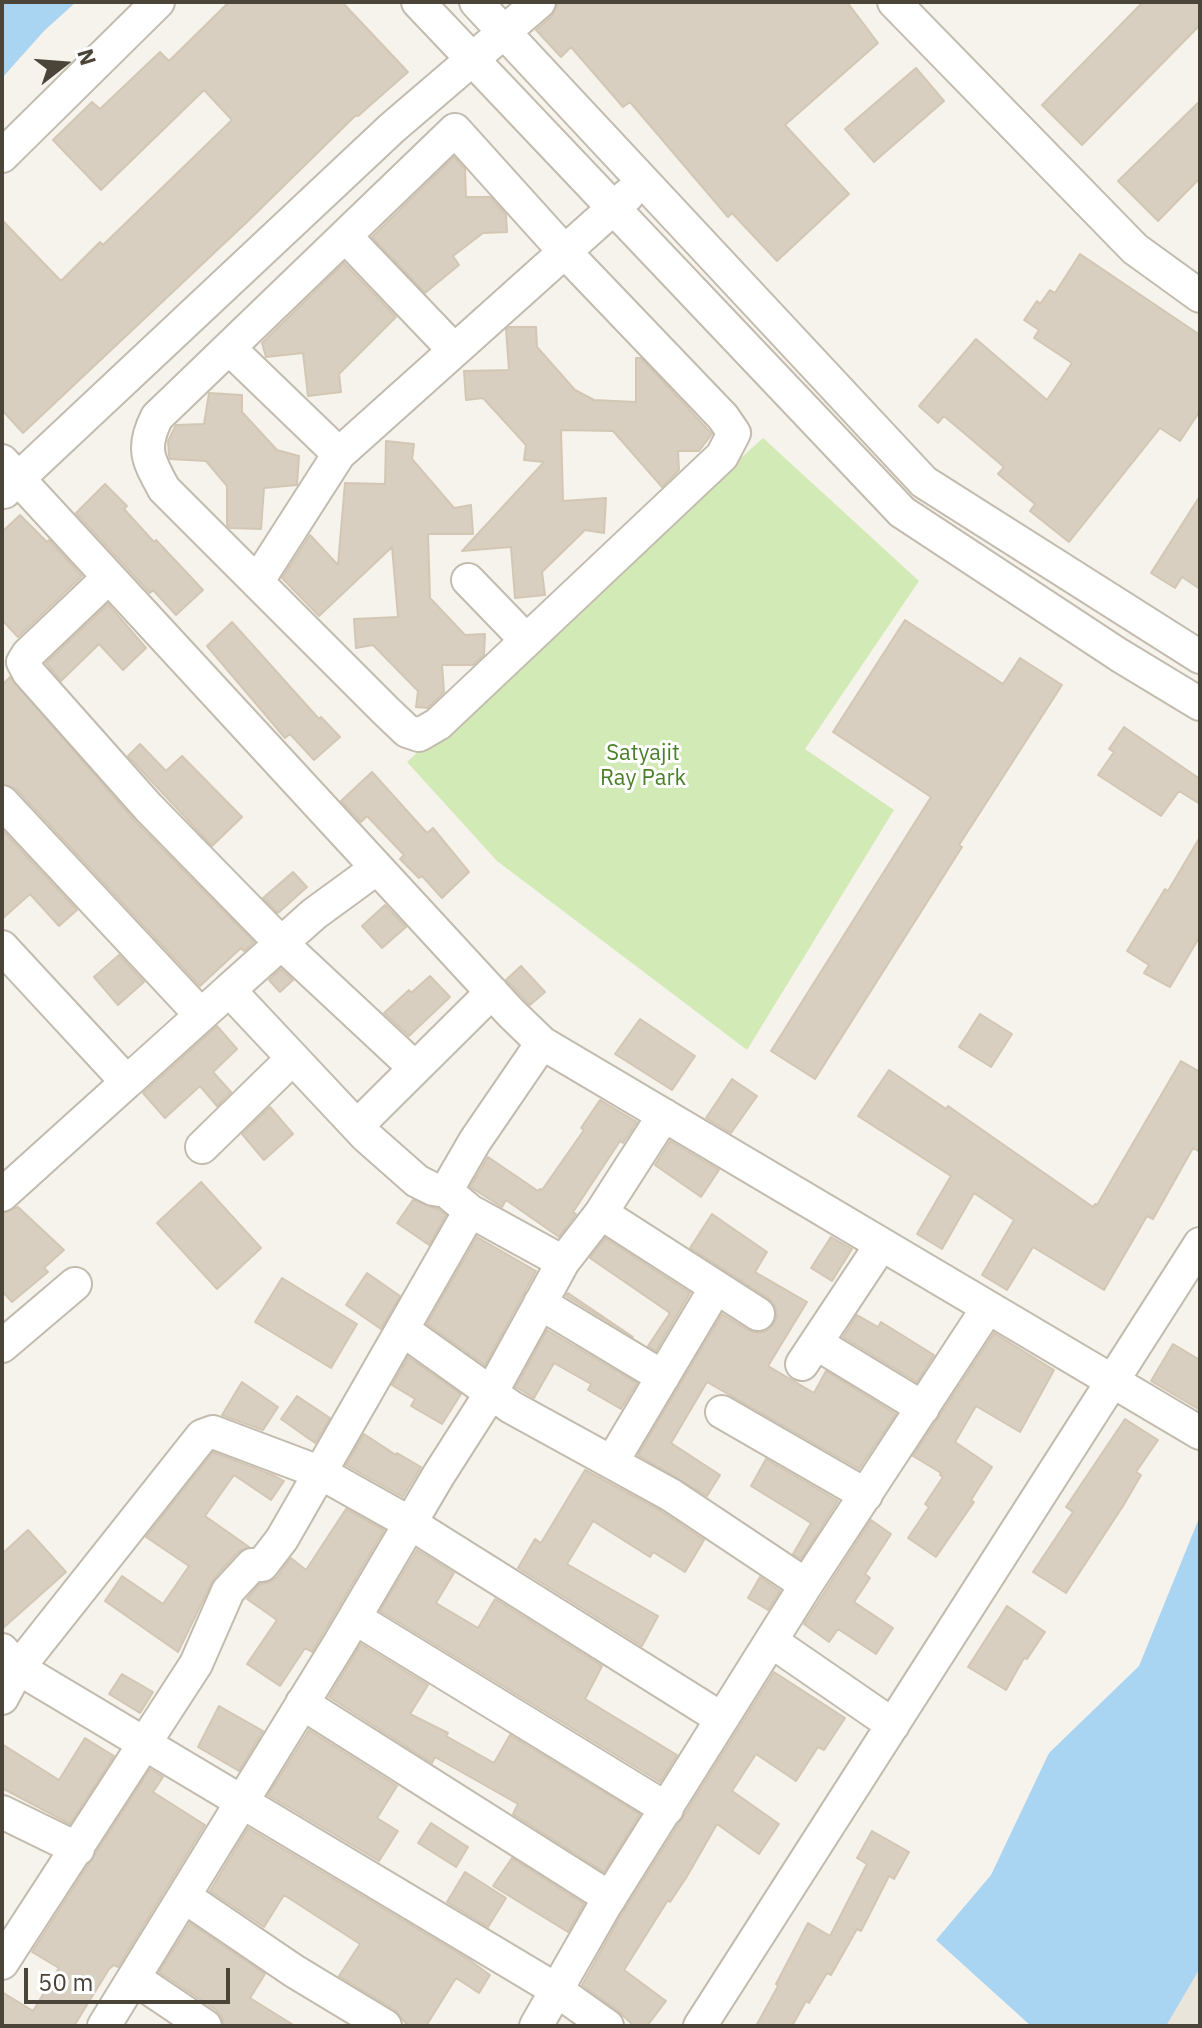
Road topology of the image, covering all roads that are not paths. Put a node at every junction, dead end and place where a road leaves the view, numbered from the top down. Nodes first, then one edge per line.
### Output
1 (158, 2) edge
2 (418, 2) edge
3 (476, 2) edge
4 (539, 2) edge
5 (894, 2) edge
6 (504, 33) junction
7 (471, 60) junction
8 (2, 156) edge
9 (641, 181) junction
10 (614, 208) junction
11 (345, 236) junction
12 (565, 252) junction
13 (1200, 296) edge
14 (229, 348) junction
15 (454, 350) junction
16 (827, 382) junction
17 (803, 405) junction
18 (339, 454) junction
19 (7, 478) edge
20 (108, 578) junction
21 (468, 580) dead end
22 (257, 582) junction
23 (1141, 618) junction
24 (526, 640) junction
25 (1119, 655) junction
26 (1200, 657) edge
27 (13, 670) edge
28 (1200, 704) edge
29 (2, 802) edge
30 (377, 868) junction
31 (281, 943) junction
32 (2, 947) edge
33 (229, 990) junction
34 (492, 992) junction
35 (201, 1015) junction
36 (542, 1043) junction
37 (293, 1058) junction
38 (415, 1068) junction
39 (127, 1082) junction
40 (664, 1115) junction
41 (357, 1126) junction
42 (202, 1147) dead end
43 (6, 1184) edge
44 (458, 1201) junction
45 (601, 1213) junction
46 (1200, 1244) edge
47 (881, 1245) junction
48 (563, 1262) junction
49 (75, 1284) dead end
50 (715, 1289) junction
51 (540, 1303) junction
52 (987, 1309) junction
53 (758, 1314) dead end
54 (403, 1330) junction
55 (2, 1346) edge
56 (663, 1377) junction
57 (1113, 1380) junction
58 (491, 1393) junction
59 (923, 1408) junction
60 (722, 1412) dead end
61 (1200, 1433) edge
62 (612, 1462) junction
63 (319, 1472) junction
64 (866, 1495) junction
65 (410, 1523) junction
66 (806, 1585) junction
67 (355, 1618) junction
68 (771, 1641) junction
69 (10, 1659) edge
70 (2, 1698) edge
71 (302, 1703) junction
72 (722, 1719) junction
73 (893, 1725) junction
74 (145, 1742) junction
75 (242, 1801) junction
76 (667, 1809) junction
77 (2, 1812) edge
78 (78, 1849) junction
79 (185, 1897) junction
80 (610, 1898) junction
81 (2, 1963) edge
82 (134, 1978) junction
83 (555, 1989) junction
84 (104, 2026) edge
85 (205, 2026) edge
86 (385, 2026) edge
87 (536, 2026) edge
88 (607, 2026) edge
89 (700, 2026) edge

1 - 8 street
2 - 7 street
3 - 6 street
4 - 6 street
5 - 13 street
6 - 7 street
6 - 9 street
7 - 10 street
7 - 19 street
9 - 10 street
9 - 16 street
10 - 12 street
10 - 17 street
11 - 12 street
11 - 14 street
11 - 15 street
12 - 15 street
12 - 24 street
14 - 18 street
14 - 22 street
15 - 18 street
16 - 17 street
16 - 23 street
17 - 25 street
18 - 22 street
19 - 20 street
20 - 27 street
20 - 30 street
21 - 24 street
22 - 24 street
23 - 25 street
23 - 26 street
25 - 28 street
27 - 31 street
29 - 35 street
30 - 31 street
30 - 34 street
31 - 33 street
31 - 38 street
32 - 39 street
33 - 35 street
33 - 37 street
34 - 36 street
34 - 38 street
35 - 39 street
36 - 40 street
36 - 44 street
37 - 41 street
37 - 42 street
38 - 41 street
39 - 43 street
40 - 45 street
40 - 47 street
41 - 44 street
44 - 48 street
44 - 54 street
45 - 48 street
45 - 50 street
46 - 57 street
47 - 52 street
47 - 59 street
48 - 51 street
49 - 55 street
50 - 53 street
50 - 56 street
51 - 56 street
51 - 58 street
52 - 57 street
52 - 59 street
54 - 58 street
54 - 63 street
56 - 62 street
57 - 61 street
57 - 73 street
58 - 62 street
58 - 65 street
59 - 64 street
60 - 64 street
62 - 66 street
63 - 65 street
63 - 69 street
63 - 74 street
64 - 66 street
65 - 67 street
65 - 72 street
66 - 68 street
67 - 71 street
67 - 76 street
68 - 72 street
68 - 73 street
69 - 70 street
69 - 74 street
71 - 75 street
71 - 80 street
72 - 76 street
73 - 89 street
74 - 75 street
74 - 78 street
75 - 79 street
75 - 83 street
76 - 80 street
77 - 78 street
78 - 81 street
79 - 82 street
79 - 86 street
80 - 83 street
82 - 84 street
82 - 85 street
83 - 87 street
83 - 88 street

